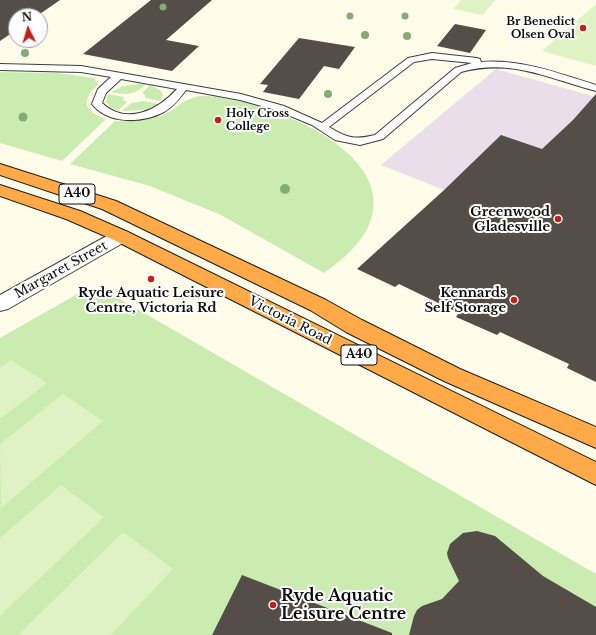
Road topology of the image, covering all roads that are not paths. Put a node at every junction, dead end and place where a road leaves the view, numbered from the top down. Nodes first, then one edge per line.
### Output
1 (505, 64) junction
2 (0, 67) edge
3 (120, 75) junction
4 (184, 87) junction
5 (596, 88) edge
6 (323, 127) junction
7 (0, 169) edge
8 (0, 190) edge
9 (121, 236) junction
10 (0, 304) edge
11 (596, 438) edge
12 (596, 474) edge

1 - 5 lane
1 - 6 lane
1 - 6 lane
2 - 3 lane
3 - 4 lane
3 - 4 lane
4 - 6 lane
7 - 11 highway, Victoria Road / A40
8 - 9 highway, Victoria Road / A40
9 - 10 street, Margaret Street
9 - 12 highway, Victoria Road / A40

